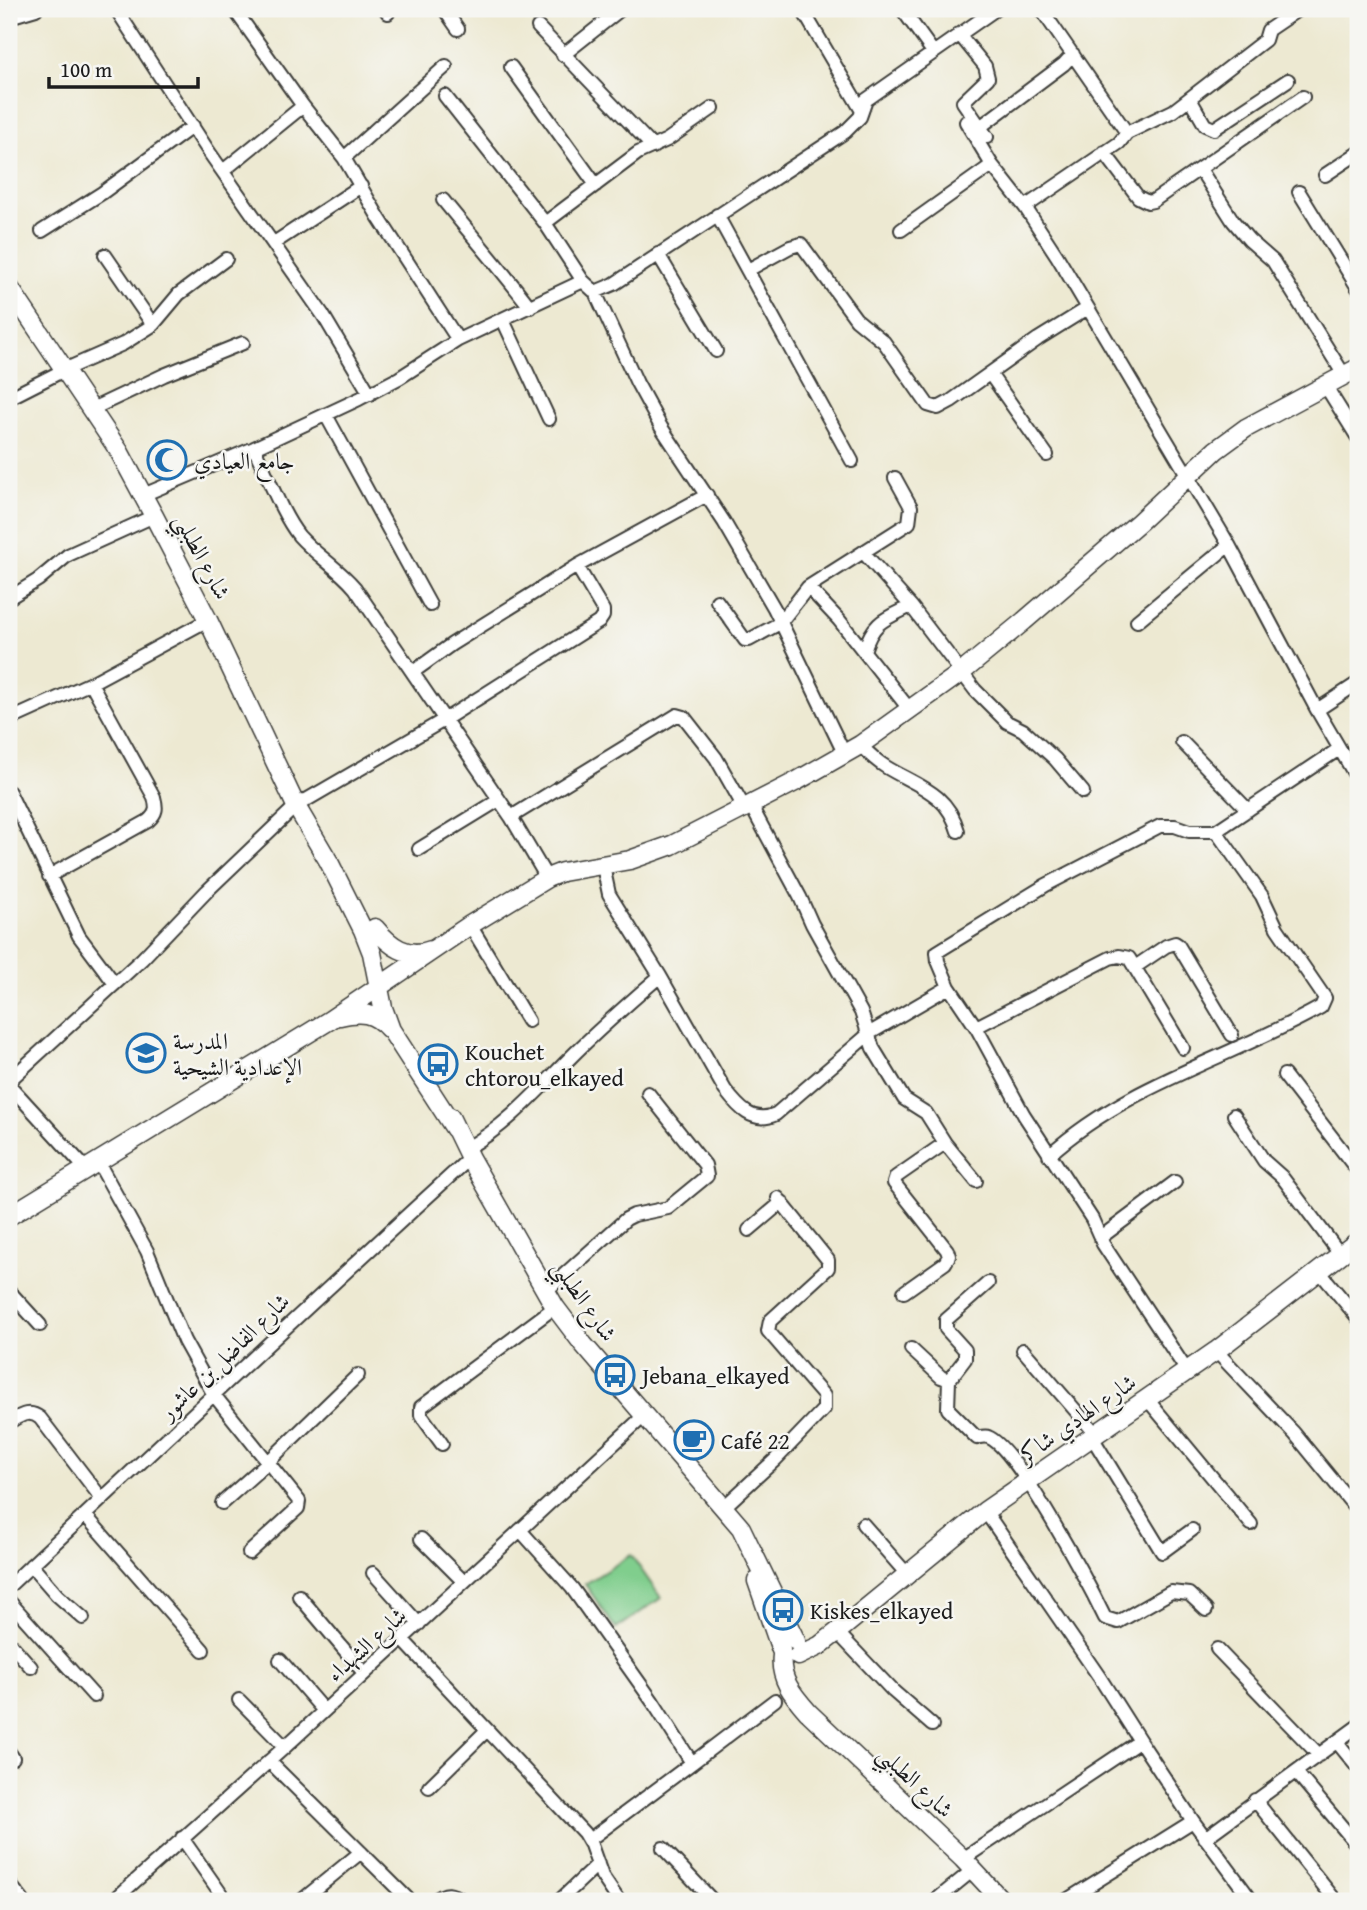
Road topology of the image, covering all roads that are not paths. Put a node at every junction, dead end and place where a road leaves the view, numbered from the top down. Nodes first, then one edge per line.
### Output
1 (36, 9) edge
2 (116, 9) edge
3 (234, 9) edge
4 (444, 9) edge
5 (621, 9) edge
6 (802, 9) edge
7 (902, 9) edge
8 (996, 9) edge
9 (1041, 9) edge
10 (1299, 9) edge
11 (607, 13) edge
12 (9, 17) edge
13 (538, 27) dead end
14 (458, 29) dead end
15 (960, 34) junction
16 (933, 52) junction
17 (1073, 54) junction
18 (563, 55) junction
19 (446, 66) dead end
20 (510, 67) dead end
21 (1288, 80) dead end
22 (445, 96) dead end
23 (1303, 97) dead end
24 (1190, 99) junction
25 (303, 106) junction
26 (713, 108) dead end
27 (862, 111) junction
28 (966, 122) dead end
29 (193, 126) junction
30 (1126, 133) junction
31 (653, 147) junction
32 (1104, 152) junction
33 (1358, 153) edge
34 (344, 158) junction
35 (992, 165) junction
36 (1200, 169) junction
37 (223, 171) junction
38 (1325, 174) dead end
39 (596, 184) junction
40 (360, 186) junction
41 (1298, 192) dead end
42 (443, 200) dead end
43 (1024, 207) junction
44 (717, 215) junction
45 (545, 223) junction
46 (901, 230) dead end
47 (42, 231) dead end
48 (274, 243) junction
49 (658, 254) junction
50 (105, 255) dead end
51 (226, 259) dead end
52 (748, 270) junction
53 (583, 281) junction
54 (9, 287) edge
55 (1358, 288) edge
56 (595, 292) junction
57 (530, 307) junction
58 (1088, 308) junction
59 (503, 320) junction
60 (153, 325) junction
61 (458, 340) junction
62 (243, 342) dead end
63 (716, 351) dead end
64 (66, 369) junction
65 (1351, 372) edge
66 (990, 374) junction
67 (1325, 385) junction
68 (370, 394) junction
69 (9, 398) edge
70 (92, 409) junction
71 (326, 415) junction
72 (549, 418) dead end
73 (1358, 438) edge
74 (254, 448) junction
75 (1048, 455) dead end
76 (852, 461) dead end
77 (1188, 475) junction
78 (895, 478) dead end
79 (143, 495) junction
80 (707, 495) junction
81 (154, 516) junction
82 (1229, 545) junction
83 (863, 552) junction
84 (577, 566) junction
85 (808, 587) junction
86 (9, 597) edge
87 (717, 601) dead end
88 (430, 605) dead end
89 (911, 606) junction
90 (208, 620) junction
91 (1137, 621) dead end
92 (780, 623) junction
93 (864, 651) junction
94 (413, 672) junction
95 (962, 672) junction
96 (91, 683) junction
97 (1358, 683) edge
98 (910, 710) junction
99 (1317, 710) junction
100 (9, 720) edge
101 (444, 720) junction
102 (1182, 742) dead end
103 (1339, 749) junction
104 (852, 750) junction
105 (1358, 780) edge
106 (9, 792) edge
107 (1083, 792) dead end
108 (499, 800) junction
109 (296, 806) junction
110 (748, 807) junction
111 (1248, 810) junction
112 (511, 817) junction
113 (958, 831) dead end
114 (1216, 831) junction
115 (419, 849) dead end
116 (329, 862) junction
117 (603, 866) junction
118 (49, 876) junction
119 (547, 878) junction
120 (470, 925) junction
121 (375, 928) junction
122 (438, 947) junction
123 (1135, 967) junction
124 (660, 976) junction
125 (383, 983) junction
126 (115, 984) junction
127 (949, 987) junction
128 (330, 1020) junction
129 (528, 1021) dead end
130 (976, 1027) junction
131 (870, 1033) junction
132 (394, 1035) junction
133 (1232, 1035) dead end
134 (1183, 1048) dead end
135 (1284, 1075) dead end
136 (648, 1093) dead end
137 (1234, 1115) dead end
138 (455, 1129) junction
139 (945, 1143) junction
140 (468, 1154) junction
141 (1049, 1155) junction
142 (92, 1165) junction
143 (1358, 1171) edge
144 (976, 1181) dead end
145 (1175, 1182) dead end
146 (9, 1216) edge
147 (748, 1230) dead end
148 (1100, 1238) junction
149 (1358, 1241) edge
150 (1340, 1254) junction
151 (1319, 1271) junction
152 (988, 1283) dead end
153 (9, 1291) edge
154 (546, 1291) junction
155 (904, 1292) dead end
156 (555, 1307) junction
157 (1358, 1318) edge
158 (40, 1325) dead end
159 (911, 1349) dead end
160 (1023, 1350) dead end
161 (1216, 1351) junction
162 (1187, 1371) junction
163 (358, 1375) dead end
164 (949, 1380) junction
165 (214, 1395) junction
166 (1147, 1399) junction
167 (645, 1415) junction
168 (9, 1422) edge
169 (1094, 1436) junction
170 (442, 1444) dead end
171 (267, 1463) junction
172 (1027, 1482) junction
173 (102, 1499) junction
174 (222, 1503) dead end
175 (726, 1510) junction
176 (985, 1511) junction
177 (1358, 1511) edge
178 (85, 1515) junction
179 (863, 1524) dead end
180 (1251, 1524) dead end
181 (1192, 1530) dead end
182 (520, 1531) junction
183 (421, 1539) dead end
184 (249, 1553) dead end
185 (31, 1565) junction
186 (373, 1573) dead end
187 (906, 1573) junction
188 (464, 1582) junction
189 (9, 1586) edge
190 (299, 1597) dead end
191 (9, 1601) edge
192 (1206, 1610) dead end
193 (82, 1618) dead end
194 (419, 1624) junction
195 (832, 1635) junction
196 (402, 1640) junction
197 (9, 1642) edge
198 (1216, 1649) dead end
199 (203, 1650) dead end
200 (792, 1650) junction
201 (280, 1660) dead end
202 (31, 1667) dead end
203 (364, 1673) junction
204 (94, 1696) dead end
205 (239, 1700) dead end
206 (775, 1700) dead end
207 (324, 1711) junction
208 (932, 1725) dead end
209 (1358, 1726) edge
210 (486, 1731) junction
211 (1140, 1741) junction
212 (1337, 1742) junction
213 (285, 1748) junction
214 (1319, 1755) junction
215 (269, 1761) junction
216 (692, 1763) junction
217 (1358, 1768) edge
218 (1296, 1772) junction
219 (429, 1787) dead end
220 (1255, 1800) junction
221 (1193, 1821) junction
222 (182, 1838) junction
223 (1205, 1838) junction
224 (589, 1840) junction
225 (1358, 1846) edge
226 (663, 1847) dead end
227 (360, 1852) junction
228 (598, 1864) junction
229 (968, 1865) junction
230 (9, 1883) edge
231 (118, 1899) edge
232 (23, 1901) edge
233 (226, 1901) edge
234 (301, 1901) edge
235 (410, 1901) edge
236 (433, 1901) edge
237 (464, 1901) edge
238 (559, 1901) edge
239 (619, 1901) edge
240 (713, 1901) edge
241 (934, 1901) edge
242 (1002, 1901) edge
243 (1065, 1901) edge
244 (1252, 1901) edge
245 (1336, 1901) edge

1 - 12 street
2 - 29 street
3 - 25 street
4 - 14 street
5 - 11 street
6 - 27 street
7 - 16 street
8 - 15 street
9 - 17 street
10 - 24 street
11 - 18 street
13 - 18 street
15 - 16 street
15 - 17 street
16 - 27 street
17 - 30 street
18 - 31 street
19 - 34 street
20 - 39 street
21 - 24 street
22 - 45 street
23 - 36 street
24 - 30 street
25 - 34 street
25 - 37 street
26 - 31 street
27 - 44 street
28 - 35 street
29 - 37 street
29 - 47 street
30 - 32 street
31 - 39 street
32 - 36 street
32 - 43 street
33 - 38 street
34 - 40 street
35 - 43 street
35 - 46 street
36 - 65 street
37 - 48 street
39 - 45 street
40 - 48 street
40 - 61 street
41 - 55 street
42 - 57 street
43 - 58 street
44 - 49 street
44 - 52 street
45 - 53 street
48 - 68 street
49 - 56 street
49 - 63 street
50 - 60 street
51 - 60 street
52 - 66 street
52 - 76 street
53 - 56 street
53 - 57 street
54 - 64 street, شارع الطبلبي
56 - 80 street
57 - 59 street
58 - 66 street
58 - 77 street
59 - 61 street
59 - 72 street
60 - 64 street
61 - 68 street
62 - 70 street
64 - 69 street
64 - 70 street, شارع الطبلبي
65 - 67 street
66 - 75 street
67 - 73 street
67 - 77 street
68 - 71 street
70 - 79 street, شارع الطبلبي
71 - 74 street
71 - 88 street
74 - 79 street
74 - 94 street
77 - 82 street
77 - 95 street
78 - 83 street
79 - 81 street, شارع الطبلبي
80 - 84 street
80 - 92 street
81 - 86 street
81 - 90 street, شارع الطبلبي
82 - 91 street
82 - 99 street
83 - 85 street
83 - 89 street
84 - 94 street
84 - 101 street
85 - 92 street
85 - 93 street
87 - 92 street
89 - 93 street
89 - 95 street
90 - 96 street
90 - 109 street, شارع الطبلبي
92 - 104 street
93 - 98 street
94 - 101 street
95 - 98 street
95 - 107 street
96 - 100 street
96 - 118 street
97 - 99 street
98 - 104 street
99 - 103 street
101 - 108 street
101 - 109 street
102 - 111 street
103 - 105 street
103 - 111 street
104 - 110 street
104 - 113 street
106 - 118 street
108 - 112 street
108 - 115 street
109 - 116 street, شارع الطبلبي
109 - 126 street
110 - 112 street
110 - 117 street
110 - 131 street
111 - 114 street
112 - 119 street
114 - 127 street
114 - 141 street
116 - 121 street, شارع الطبلبي
116 - 125 street, شارع الطبلبي
117 - 119 street
117 - 124 street
118 - 126 street
119 - 120 street
120 - 122 street
120 - 129 street
121 - 122 street
121 - 125 street, شارع الطبلبي
122 - 125 street
123 - 130 street
123 - 133 street
123 - 134 street
124 - 131 street
124 - 140 street, شارع الفاضل بن عاشور
125 - 128 street
125 - 132 street, شارع الطبلبي
125 - 138 street, شارع الطبلبي
126 - 142 street
127 - 130 street
127 - 131 street
128 - 132 street
128 - 142 street
130 - 141 street
131 - 139 street
132 - 138 street, شارع الطبلبي
135 - 143 street
136 - 154 street
137 - 150 street
138 - 140 street, شارع الطبلبي
139 - 144 street
139 - 155 street
140 - 154 street, شارع الطبلبي
140 - 165 street, شارع الفاضل بن عاشور
141 - 148 street
142 - 146 street
142 - 165 street
145 - 148 street
147 - 175 street
148 - 162 street
149 - 150 street, شارع الهادي شاكر
150 - 151 street, شارع الهادي شاكر
151 - 157 street
151 - 161 street, شارع الهادي شاكر
152 - 164 street
153 - 158 street
154 - 156 street, شارع الطبلبي
156 - 167 street, شارع الطبلبي
156 - 170 street
159 - 164 street
160 - 169 street
161 - 162 street, شارع الهادي شاكر
161 - 177 street
162 - 166 street, شارع الهادي شاكر
163 - 171 street
164 - 172 street
165 - 171 street
165 - 173 street, شارع الفاضل بن عاشور
166 - 169 street, شارع الهادي شاكر
166 - 180 street
167 - 175 street, شارع الطبلبي
167 - 182 street, شارع الشهداء
168 - 173 street
169 - 172 street, شارع الهادي شاكر
169 - 181 street
171 - 174 street
171 - 184 street
172 - 176 street, شارع الهادي شاكر
172 - 192 street
173 - 178 street, شارع الفاضل بن عاشور
175 - 200 street, شارع الطبلبي
176 - 187 street, شارع الهادي شاكر
176 - 211 street
178 - 185 street, شارع الفاضل بن عاشور
178 - 199 street
179 - 187 street
182 - 188 street, شارع الشهداء
182 - 216 street
183 - 188 street
185 - 189 street, شارع الفاضل بن عاشور
185 - 193 street
186 - 194 street
187 - 195 street, شارع الهادي شاكر
188 - 194 street, شارع الشهداء
190 - 203 street
191 - 204 street
194 - 196 street, شارع الشهداء
195 - 200 street
195 - 208 street
196 - 203 street, شارع الشهداء
196 - 210 street
197 - 202 street
198 - 214 street
200 - 229 street, شارع الطبلبي
201 - 207 street
203 - 207 street, شارع الشهداء
205 - 213 street
206 - 216 street
207 - 213 street, شارع الشهداء
209 - 212 street
210 - 219 street
210 - 224 street
211 - 221 street
211 - 229 street
212 - 214 street
212 - 217 street
213 - 215 street, شارع الشهداء
214 - 218 street
215 - 222 street, شارع الشهداء
215 - 227 street
216 - 224 street
218 - 220 street
218 - 225 street
220 - 223 street
220 - 245 street
221 - 223 street
221 - 243 street
222 - 231 street, شارع الشهداء
222 - 233 street
223 - 244 street
224 - 228 street
226 - 240 street
227 - 234 street
227 - 235 street
228 - 238 street
228 - 239 street
229 - 241 street
229 - 242 street, شارع الطبلبي
230 - 232 street
236 - 237 street

